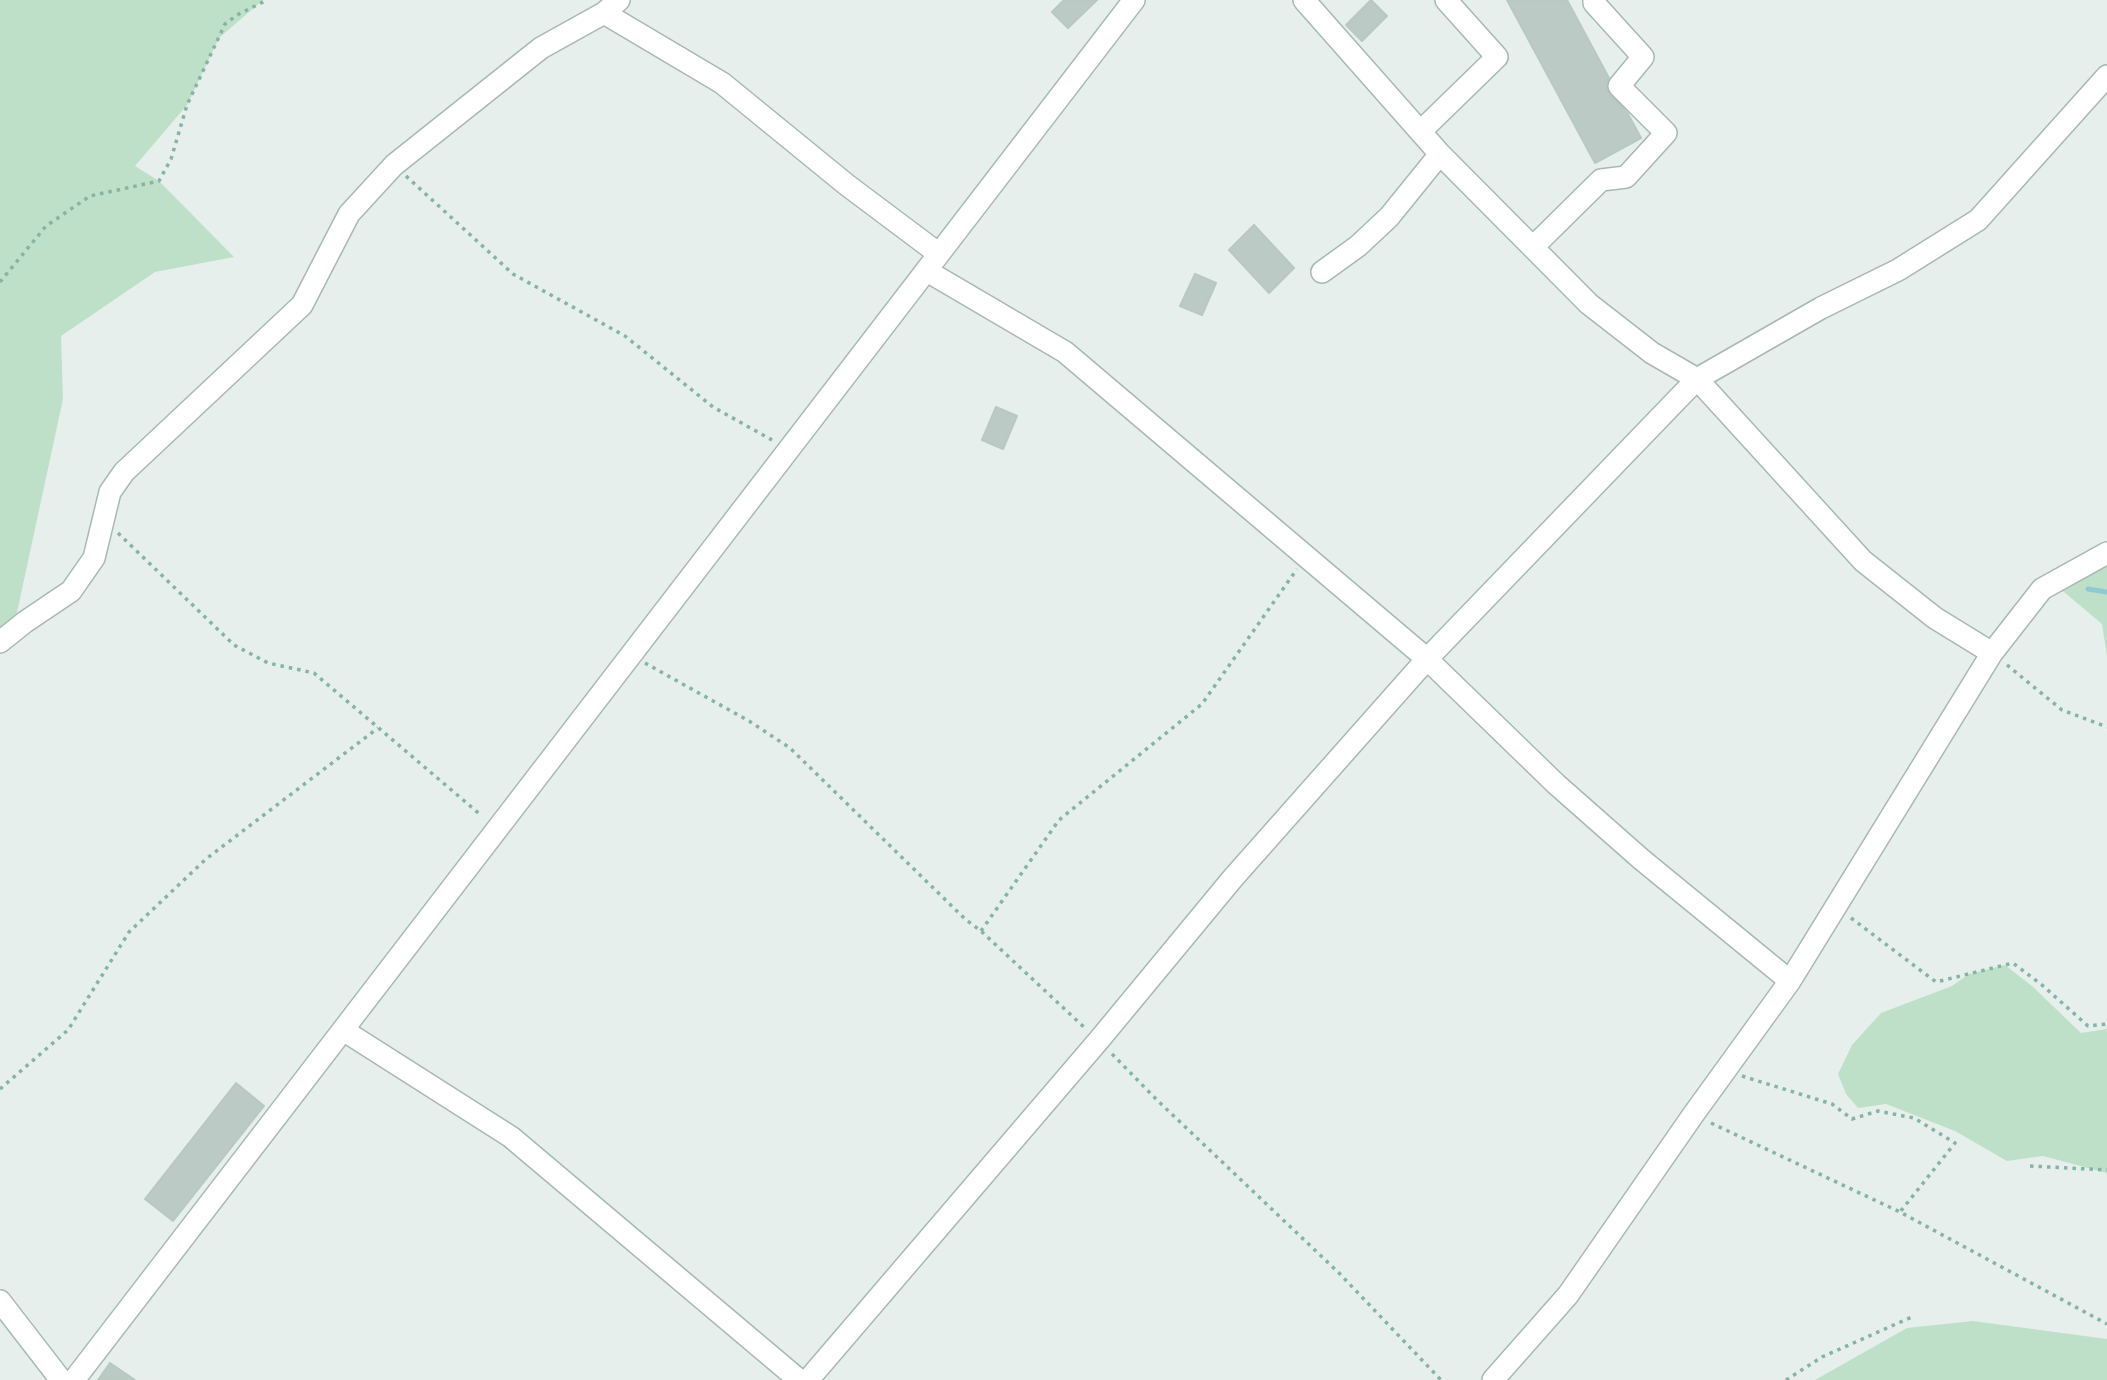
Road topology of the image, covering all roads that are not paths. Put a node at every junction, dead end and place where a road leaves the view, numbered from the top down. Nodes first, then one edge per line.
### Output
1 (1134, 0) edge
2 (1304, 0) edge
3 (1446, 0) edge
4 (1594, 0) edge
5 (612, 6) edge
6 (2107, 76) edge
7 (1421, 131) junction
8 (1440, 154) junction
9 (1533, 247) junction
10 (933, 262) junction
11 (1322, 272) dead end
12 (1697, 379) junction
13 (2107, 553) edge
14 (0, 642) edge
15 (1992, 653) junction
16 (1427, 659) junction
17 (1790, 981) junction
18 (343, 1030) junction
19 (0, 1301) edge
20 (61, 1380) edge
21 (74, 1380) edge
22 (799, 1380) edge
23 (808, 1380) edge
24 (1493, 1380) edge

1 - 10 street
2 - 7 street
3 - 7 street
4 - 9 street
5 - 10 street
5 - 14 street
6 - 12 street
7 - 8 street
8 - 9 street
8 - 11 street
9 - 12 street
10 - 16 street
10 - 18 street
12 - 15 street
12 - 16 street
13 - 15 street
15 - 17 street
16 - 17 street
16 - 23 street
17 - 24 street
18 - 21 street
18 - 22 street
19 - 20 street

